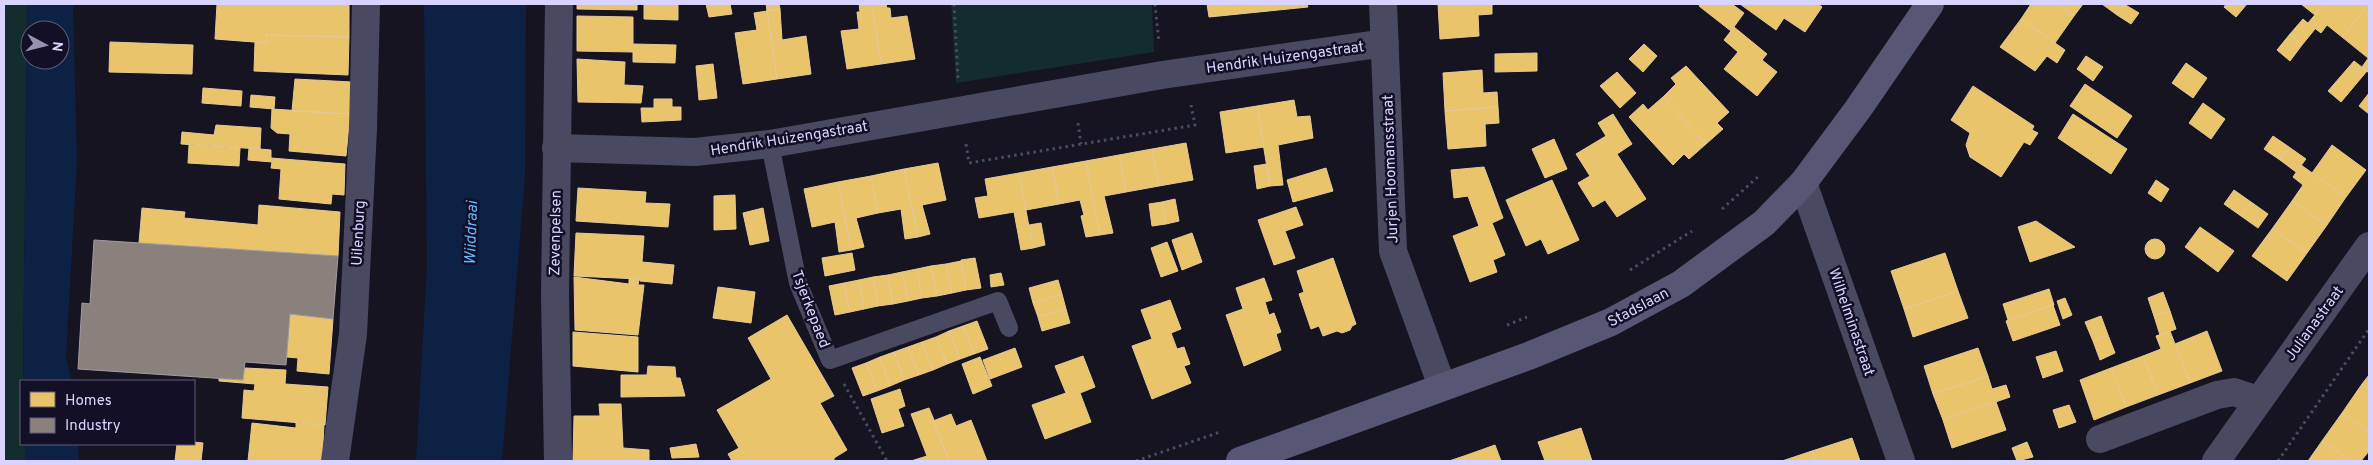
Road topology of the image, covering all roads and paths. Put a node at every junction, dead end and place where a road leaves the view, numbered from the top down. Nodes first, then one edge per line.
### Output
1 (366, 4) edge
2 (559, 4) edge
3 (954, 4) edge
4 (1383, 4) edge
5 (1930, 4) edge
6 (1386, 42) junction
7 (1184, 72) junction
8 (960, 109) junction
9 (770, 144) junction
10 (556, 148) junction
11 (1762, 174) dead end
12 (1803, 183) junction
13 (1718, 212) dead end
14 (1694, 229) dead end
15 (2369, 246) edge
16 (1628, 272) dead end
17 (1531, 316) dead end
18 (1504, 326) dead end
19 (1009, 328) dead end
20 (2369, 329) edge
21 (830, 360) junction
22 (1442, 386) junction
23 (2258, 400) junction
24 (1228, 430) dead end
25 (2100, 439) dead end
26 (335, 461) edge
27 (558, 461) edge
28 (887, 461) edge
29 (1136, 461) edge
30 (1240, 461) edge
31 (1901, 461) edge
32 (2216, 461) edge
33 (2278, 461) edge

1 - 26 street, Uilenburg
2 - 10 street, Zevenpelsen
3 - 8 path
4 - 6 street, Jurjen Hoomansstraat
5 - 12 street, Stadslaan
6 - 7 street, Hendrik Huizengastraat
6 - 22 street, Jurjen Hoomansstraat
7 - 8 street, Hendrik Huizengastraat
7 - 8 path, Hendrik Huizengastraat
8 - 9 street, Hendrik Huizengastraat
9 - 10 street, Hendrik Huizengastraat
9 - 21 lane, Tsjerkepaed
10 - 27 street, Zevenpelsen
11 - 13 path
12 - 22 street, Stadslaan
12 - 31 street, Wilhelminastraat
14 - 16 path
15 - 23 street, Julianastraat
17 - 18 path
19 - 21 lane
20 - 33 path
21 - 28 path, Tsjerkepaed
22 - 30 street, Stadslaan
23 - 25 street
23 - 32 street, Julianastraat
24 - 29 path

